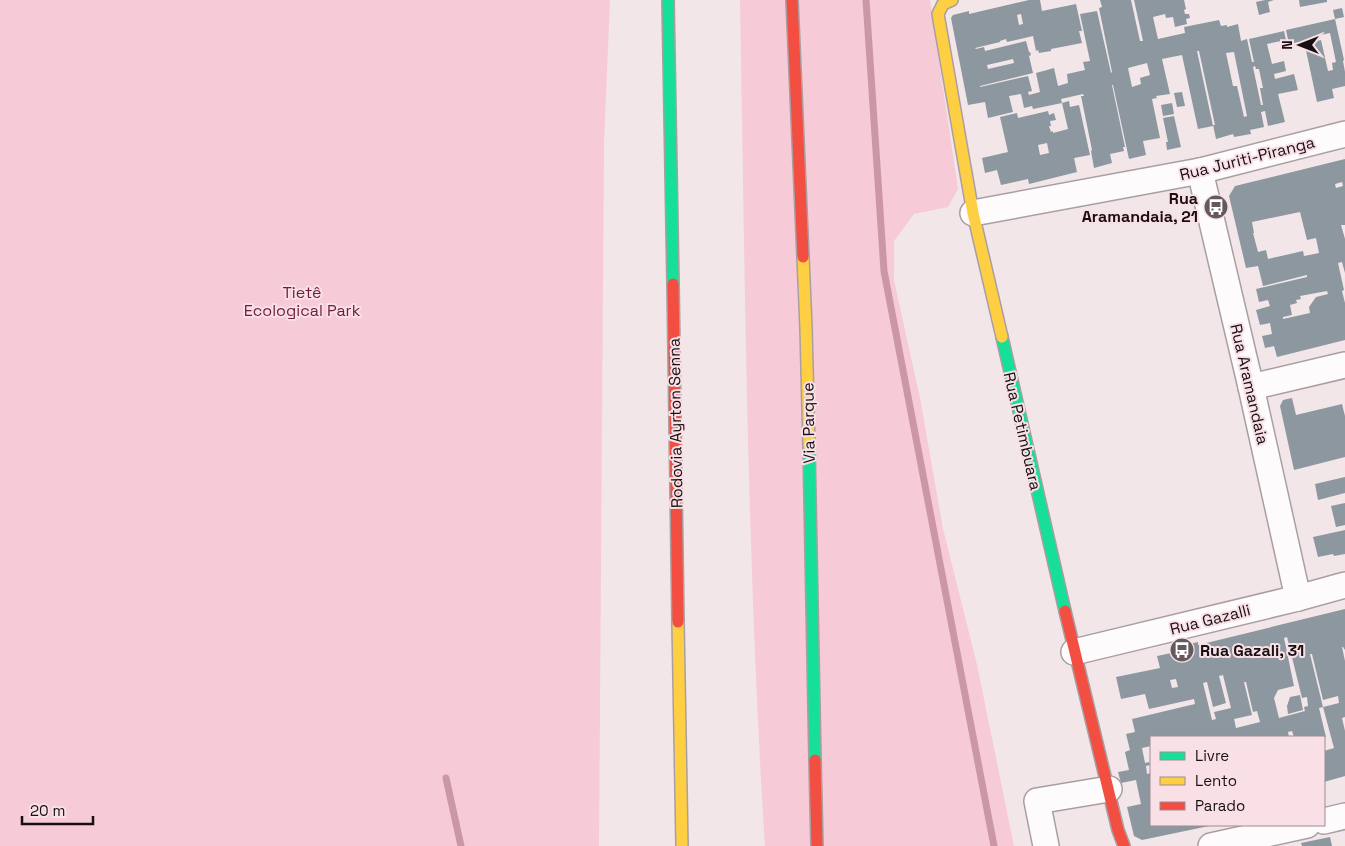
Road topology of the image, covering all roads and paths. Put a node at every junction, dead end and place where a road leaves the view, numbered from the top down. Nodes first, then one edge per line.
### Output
1 (668, 0) edge
2 (792, 0) edge
3 (952, 0) edge
4 (1345, 134) edge
5 (1200, 170) junction
6 (972, 213) junction
7 (1345, 365) edge
8 (1251, 388) junction
9 (1345, 585) edge
10 (1298, 598) junction
11 (1074, 652) junction
12 (1109, 790) junction
13 (1345, 816) edge
14 (1325, 821) edge
15 (1302, 826) edge
16 (682, 846) edge
17 (817, 846) edge
18 (1046, 846) edge
19 (1124, 846) edge
20 (1211, 846) edge

1 - 16 main road, Rodovia Ayrton Senna
2 - 17 main road, Via Parque
3 - 6 main road, Rua Petimbuara
4 - 5 street, Rua Juriti-Piranga
5 - 6 street, Rua Juriti-Piranga
5 - 8 street, Rua Aramandaia
6 - 11 main road, Rua Petimbuara
7 - 8 street
8 - 10 street, Rua Aramandaia
9 - 10 street, Rua Gazalli
10 - 11 street, Rua Gazalli
11 - 12 main road, Rua Petimbuara
12 - 18 street
12 - 19 main road, Rua Petimbuara
13 - 14 street
15 - 20 street

